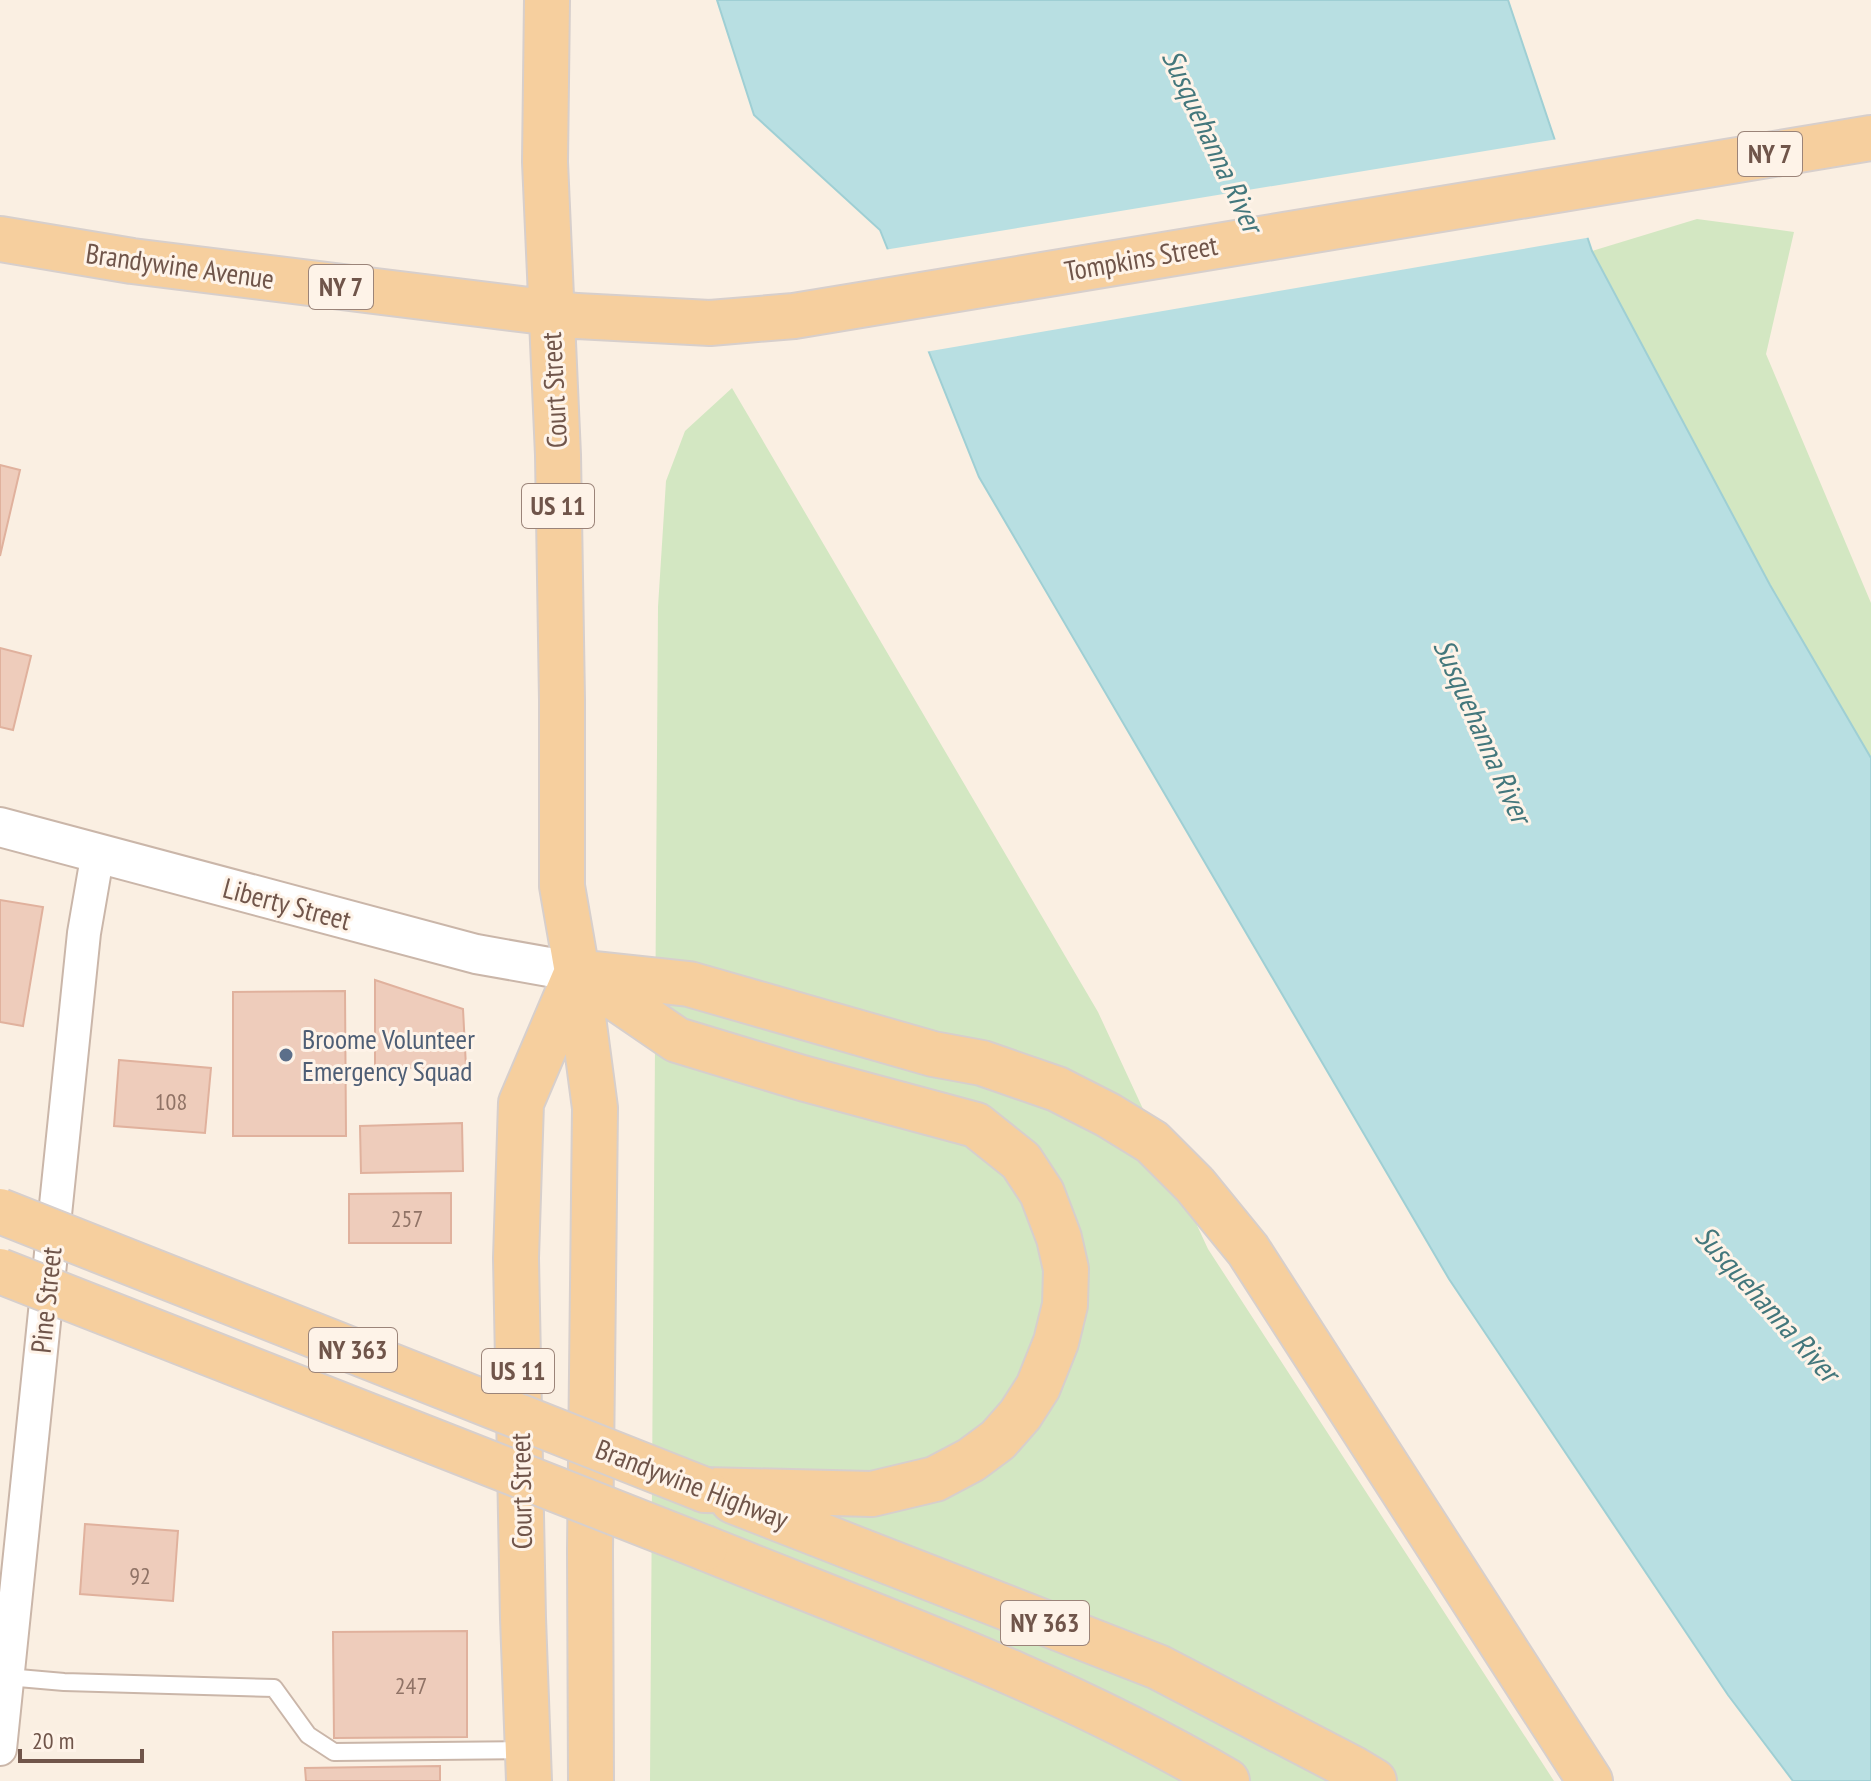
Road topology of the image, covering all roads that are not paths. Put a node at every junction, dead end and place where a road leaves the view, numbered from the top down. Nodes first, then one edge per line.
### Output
1 (547, 0) edge
2 (1871, 138) edge
3 (0, 239) edge
4 (551, 313) junction
5 (0, 827) edge
6 (98, 852) junction
7 (577, 972) junction
8 (0, 1211) edge
9 (0, 1271) edge
10 (705, 1490) junction
11 (946, 1645) junction
12 (7, 1677) junction
13 (0, 1749) edge
14 (528, 1766) edge
15 (591, 1781) edge
16 (1181, 1781) edge
17 (1227, 1781) edge
18 (1374, 1781) edge
19 (1590, 1781) edge

1 - 4 main road, Court Street / US 11
2 - 4 main road, Tompkins Street / NY 7
3 - 4 main road, Brandywine Avenue / NY 7
4 - 7 main road, Court Street / US 11
5 - 6 street, Liberty Street
6 - 7 street, Liberty Street
6 - 12 street, Pine Street
7 - 10 main road
7 - 14 main road, Court Street / US 11
7 - 15 main road, Court Street / US 11
7 - 19 main road
8 - 10 main road, Brandywine Highway / NY 363, bridge
9 - 11 main road, Brandywine Highway / NY 363, bridge
10 - 18 main road, Brandywine Highway / NY 363
11 - 16 main road
11 - 17 main road, Brandywine Highway / NY 363
12 - 13 street, Pine Street
12 - 14 lane

